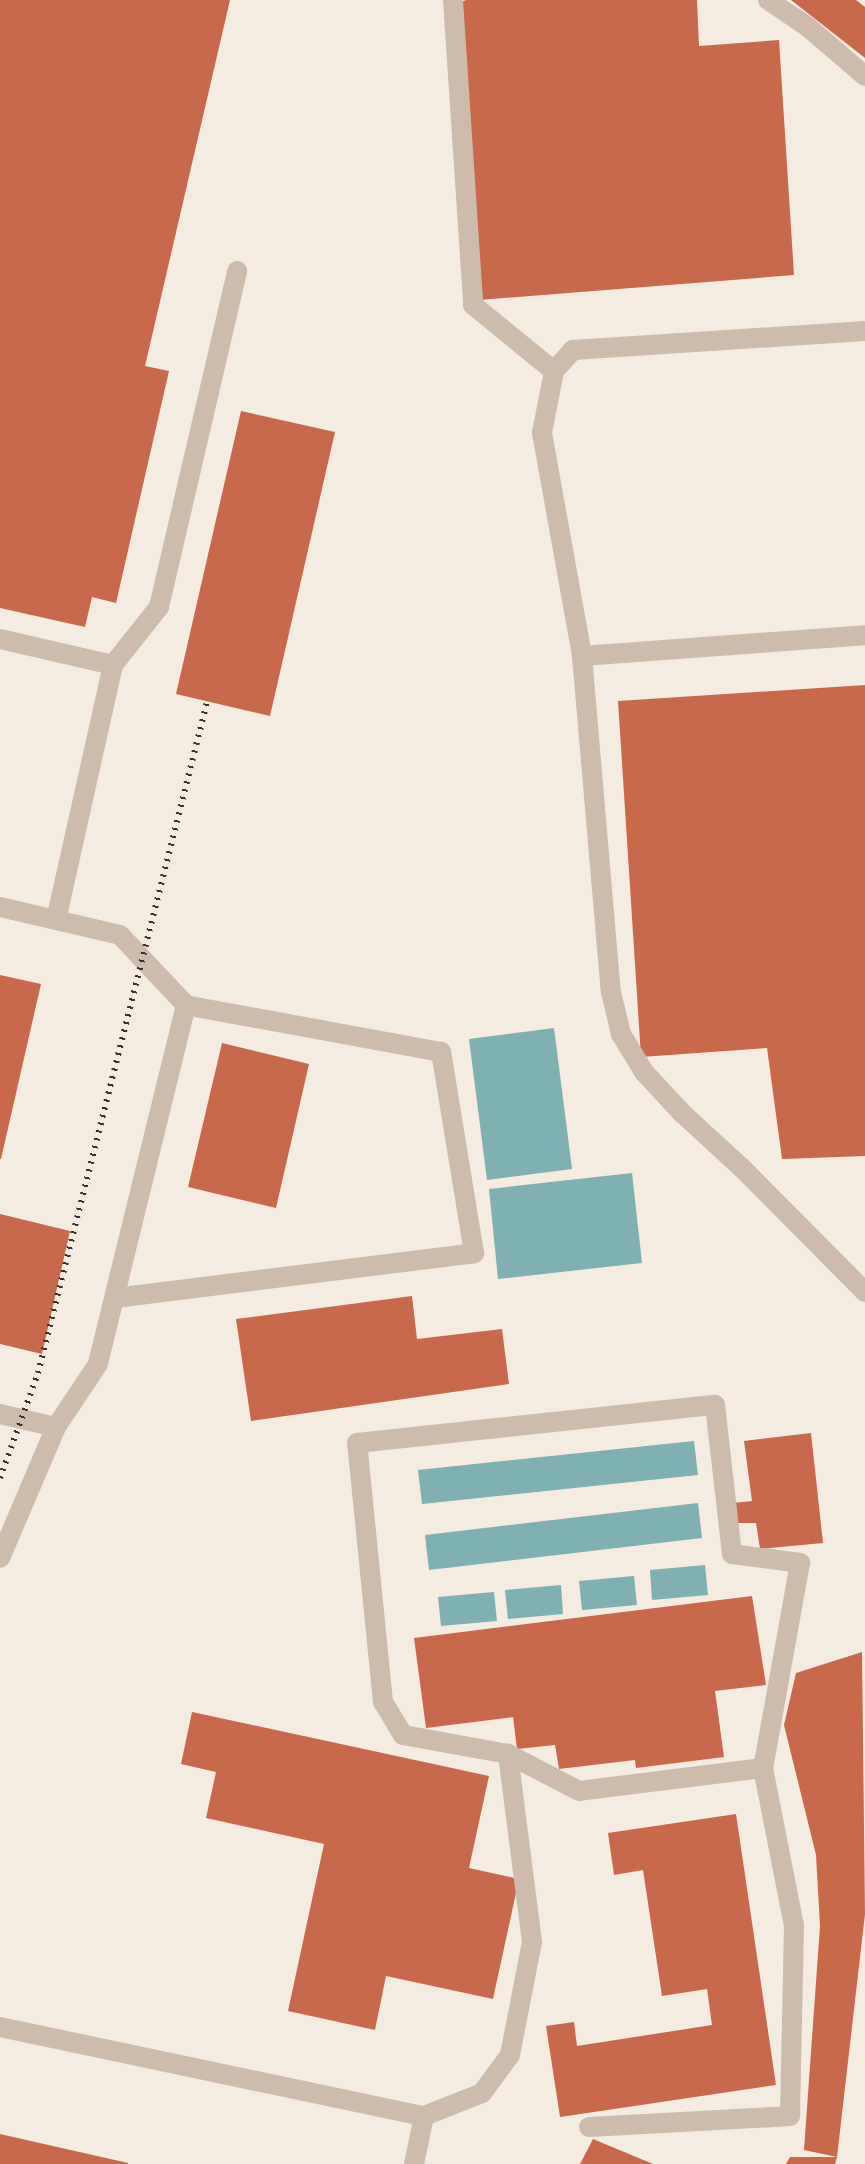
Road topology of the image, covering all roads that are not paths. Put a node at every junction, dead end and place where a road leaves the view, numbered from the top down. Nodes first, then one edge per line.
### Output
1 (453, 0) edge
2 (768, 0) edge
3 (865, 76) edge
4 (237, 271) dead end
5 (865, 331) edge
6 (554, 371) junction
7 (865, 635) edge
8 (0, 639) edge
9 (582, 656) junction
10 (113, 665) junction
11 (0, 907) edge
12 (56, 920) junction
13 (186, 1005) junction
14 (865, 1292) edge
15 (115, 1298) junction
16 (0, 1414) edge
17 (56, 1427) junction
18 (0, 1558) edge
19 (508, 1754) junction
20 (763, 1768) junction
21 (0, 2027) edge
22 (424, 2116) junction
23 (589, 2127) dead end
24 (414, 2164) edge

1 - 6 lane
2 - 3 lane
4 - 10 lane
5 - 6 lane
6 - 9 lane
7 - 9 lane
8 - 10 lane
9 - 14 lane
10 - 12 lane
11 - 12 lane
12 - 13 lane
13 - 15 lane
13 - 15 lane
15 - 17 lane
16 - 17 lane
17 - 18 lane
19 - 20 lane
19 - 20 lane
19 - 22 lane
20 - 23 lane
21 - 22 lane
22 - 24 lane

